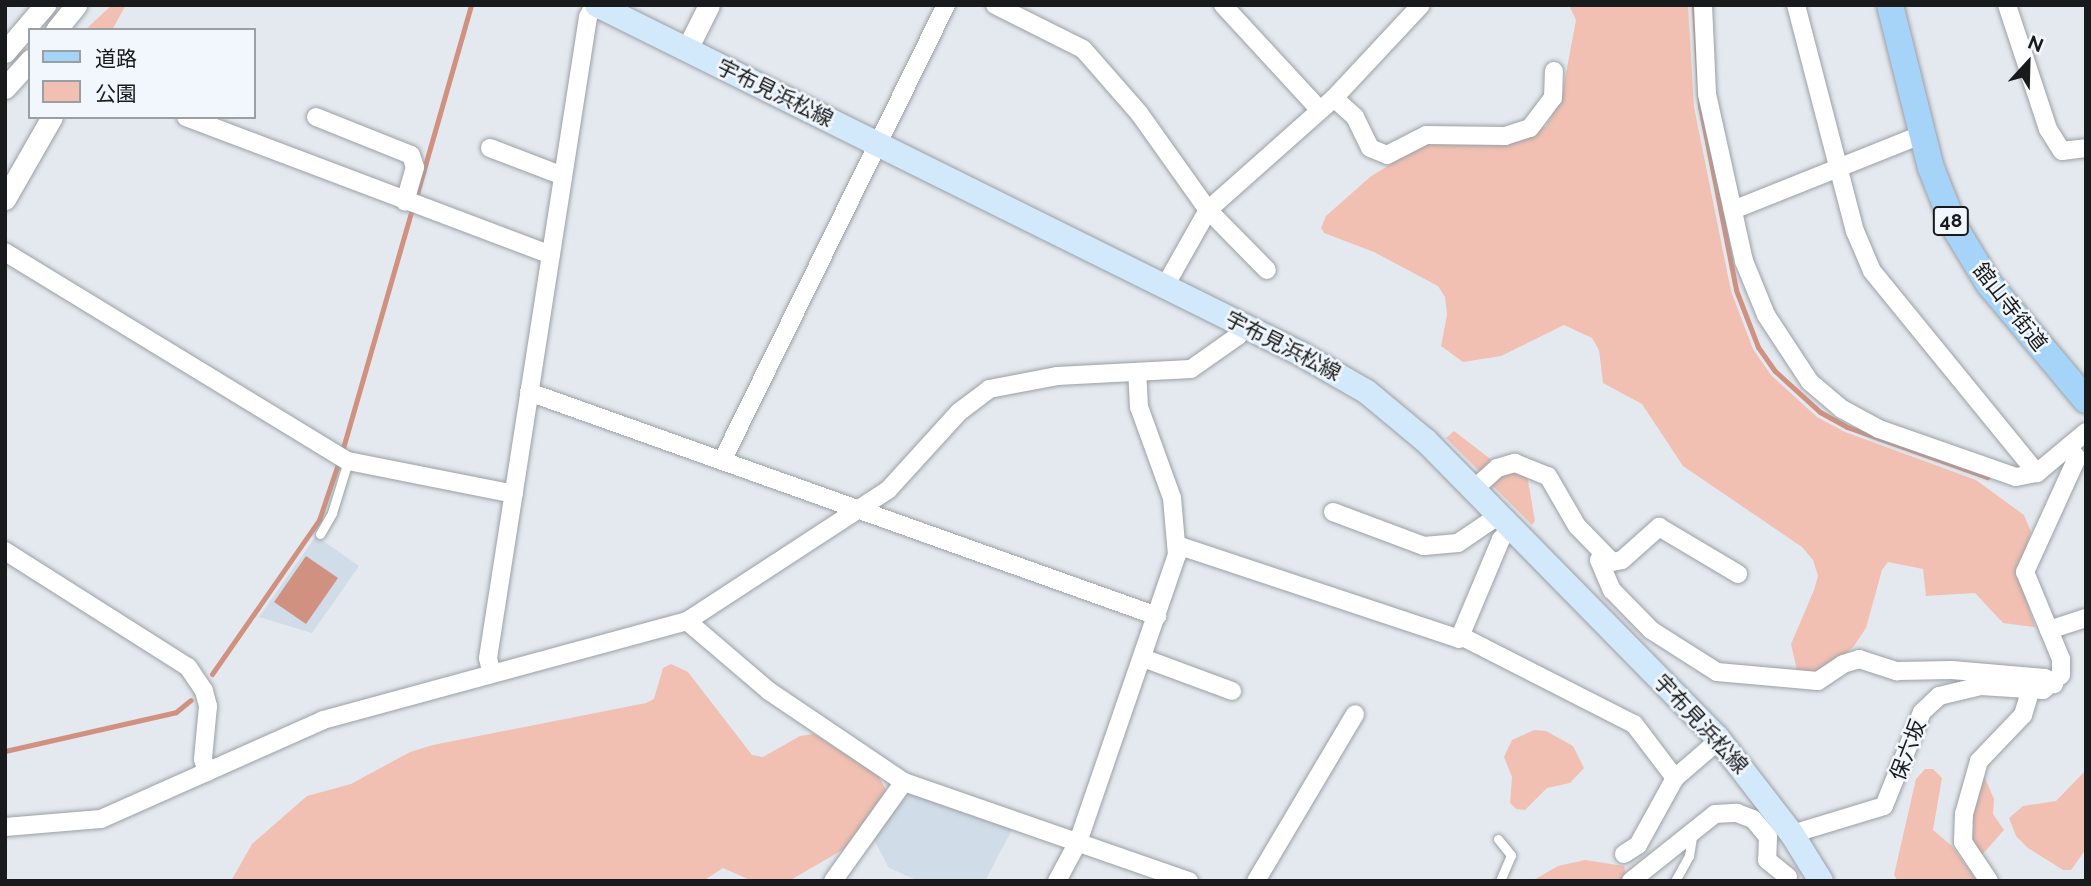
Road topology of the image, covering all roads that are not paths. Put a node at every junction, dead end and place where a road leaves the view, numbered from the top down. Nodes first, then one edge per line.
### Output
1 (76, 5) edge
2 (596, 5) edge
3 (709, 5) edge
4 (946, 5) edge
5 (995, 5) edge
6 (1223, 5) edge
7 (1421, 5) edge
8 (1703, 5) edge
9 (1796, 5) edge
10 (1890, 5) edge
11 (2013, 7) edge
12 (35, 8) edge
13 (58, 28) edge
14 (687, 49) junction
15 (5, 52) edge
16 (28, 62) edge
17 (1554, 71) dead end
18 (5, 88) edge
19 (1334, 98) junction
20 (1320, 110) junction
21 (316, 117) dead end
22 (51, 119) edge
23 (191, 119) edge
24 (1923, 134) junction
25 (877, 144) junction
26 (490, 148) dead end
27 (2086, 148) edge
28 (1839, 167) junction
29 (563, 176) junction
30 (5, 199) edge
31 (405, 201) junction
32 (1208, 210) junction
33 (1733, 210) junction
34 (5, 253) edge
35 (551, 255) junction
36 (1267, 270) dead end
37 (1165, 286) junction
38 (1243, 326) junction
39 (1137, 372) junction
40 (529, 393) junction
41 (2086, 400) edge
42 (2086, 432) edge
43 (2068, 447) junction
44 (723, 459) junction
45 (348, 461) junction
46 (2037, 472) junction
47 (1474, 489) junction
48 (513, 494) junction
49 (863, 510) junction
50 (1333, 512) dead end
51 (1506, 522) junction
52 (320, 534) dead end
53 (1177, 545) junction
54 (5, 551) edge
55 (1604, 555) junction
56 (1738, 574) dead end
57 (1157, 616) junction
58 (2086, 618) edge
59 (687, 621) junction
60 (2049, 630) junction
61 (1461, 636) junction
62 (1143, 658) junction
63 (491, 671) junction
64 (2054, 684) junction
65 (2031, 689) junction
66 (1232, 691) dead end
67 (1354, 714) dead end
68 (1719, 740) junction
69 (207, 772) junction
70 (1675, 778) junction
71 (904, 782) junction
72 (5, 827) edge
73 (1792, 834) junction
74 (1692, 836) junction
75 (1498, 839) dead end
76 (1078, 842) junction
77 (1624, 854) dead end
78 (1808, 858) junction
79 (1787, 879) edge
80 (833, 881) edge
81 (1057, 881) edge
82 (1189, 881) edge
83 (1256, 881) edge
84 (1500, 881) edge
85 (1631, 881) edge
86 (1675, 881) edge
87 (1821, 881) edge
88 (1989, 881) edge

1 - 13 street
2 - 14 main road, 宇布見浜松線
2 - 29 street
3 - 14 street
4 - 25 street
5 - 32 street
6 - 20 street
7 - 19 street
8 - 33 street
9 - 28 street
10 - 24 main road, 舘山寺街道 / 48
11 - 27 street
12 - 15 street
14 - 25 main road, 宇布見浜松線
16 - 18 street
17 - 19 street
19 - 20 street
20 - 32 street
21 - 31 street
22 - 30 street
23 - 31 street
24 - 28 street
24 - 41 main road, 舘山寺街道 / 48
25 - 37 main road, 宇布見浜松線
25 - 44 street
26 - 29 street
28 - 33 street
28 - 46 street
29 - 35 street
31 - 35 street
32 - 36 street
32 - 37 street
33 - 46 street
34 - 45 street
35 - 40 street
37 - 38 main road, 宇布見浜松線
38 - 39 street
38 - 47 main road, 宇布見浜松線
39 - 49 street
39 - 53 street
40 - 44 street
40 - 48 street
42 - 43 street
43 - 46 street
43 - 60 street
44 - 49 street
45 - 48 street
45 - 52 lane
47 - 51 main road, 宇布見浜松線
47 - 55 street
48 - 63 street
49 - 57 street
49 - 59 street
50 - 51 street
51 - 61 street
51 - 68 main road, 宇布見浜松線
53 - 57 street
53 - 61 street
54 - 69 street
55 - 56 street
55 - 64 street
57 - 62 street
58 - 60 street
59 - 63 street
59 - 71 street
60 - 64 street
61 - 70 street
62 - 66 street
62 - 76 street
63 - 69 street
64 - 65 street, 保六坂
65 - 73 street, 保六坂
65 - 88 street
67 - 83 street
68 - 70 street
68 - 73 main road, 宇布見浜松線
69 - 72 street
70 - 77 street
71 - 76 street
71 - 80 street
73 - 78 main road, 宇布見浜松線
74 - 79 street
74 - 85 street
74 - 86 lane
75 - 84 lane
76 - 81 street
76 - 82 street
78 - 79 street
78 - 87 main road, 宇布見浜松線

